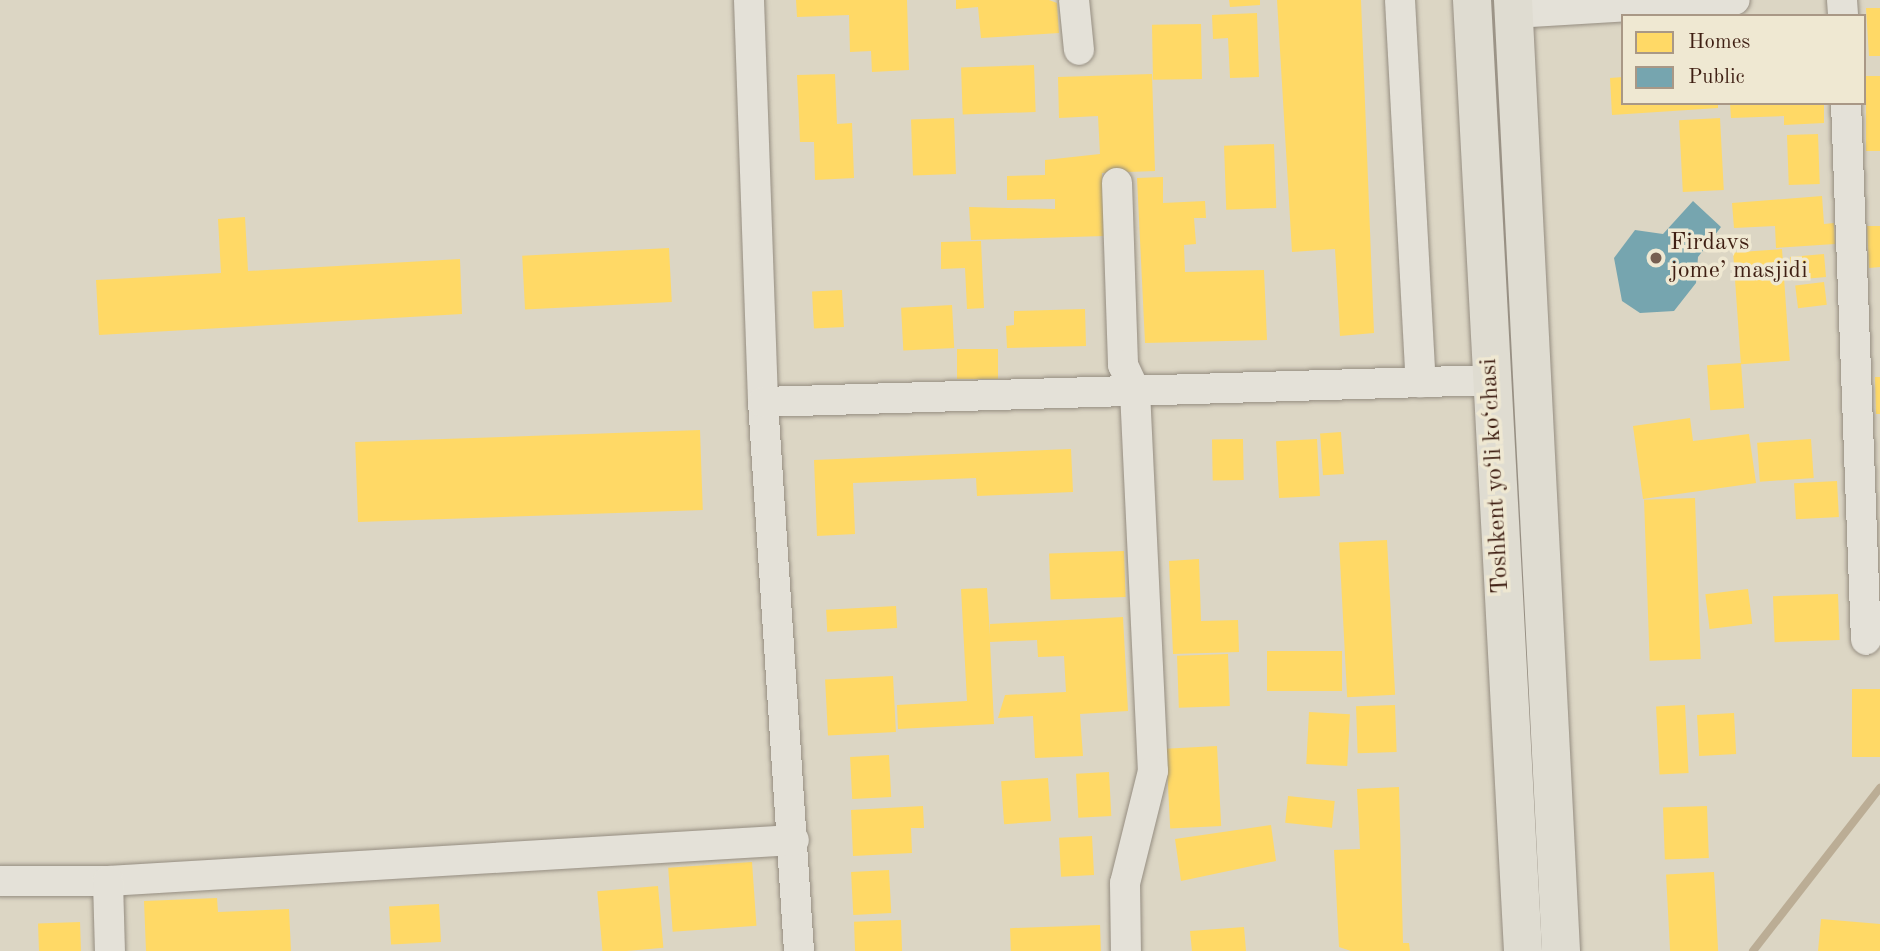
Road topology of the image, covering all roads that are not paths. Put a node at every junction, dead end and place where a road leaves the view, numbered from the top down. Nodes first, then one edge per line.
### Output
1 (750, 0) edge
2 (1074, 0) edge
3 (1400, 0) edge
4 (1472, 0) edge
5 (1735, 0) edge
6 (1514, 7) edge
7 (1079, 50) dead end
8 (1846, 105) edge
9 (1117, 183) dead end
10 (1490, 380) junction
11 (1420, 382) junction
12 (1135, 391) junction
13 (763, 402) junction
14 (1866, 640) dead end
15 (1553, 807) junction
16 (1515, 810) junction
17 (794, 840) junction
18 (0, 881) edge
19 (108, 881) junction
20 (110, 951) edge
21 (799, 951) edge
22 (1126, 951) edge
23 (1523, 951) edge
24 (1562, 951) edge

1 - 13 street
2 - 7 street
3 - 11 street
4 - 10 highway, Toshkent yo‘li ko‘chasi
5 - 6 street
6 - 15 highway, Toshkent yo‘li ko‘chasi
8 - 14 street
9 - 12 street
10 - 11 street
10 - 16 highway, Toshkent yo‘li ko‘chasi
11 - 12 street
12 - 13 street
12 - 22 street
13 - 17 street
15 - 16 highway
15 - 24 highway, Toshkent yo‘li ko‘chasi
16 - 23 highway, Toshkent yo‘li ko‘chasi
17 - 19 street
17 - 21 street
18 - 19 street
19 - 20 street

